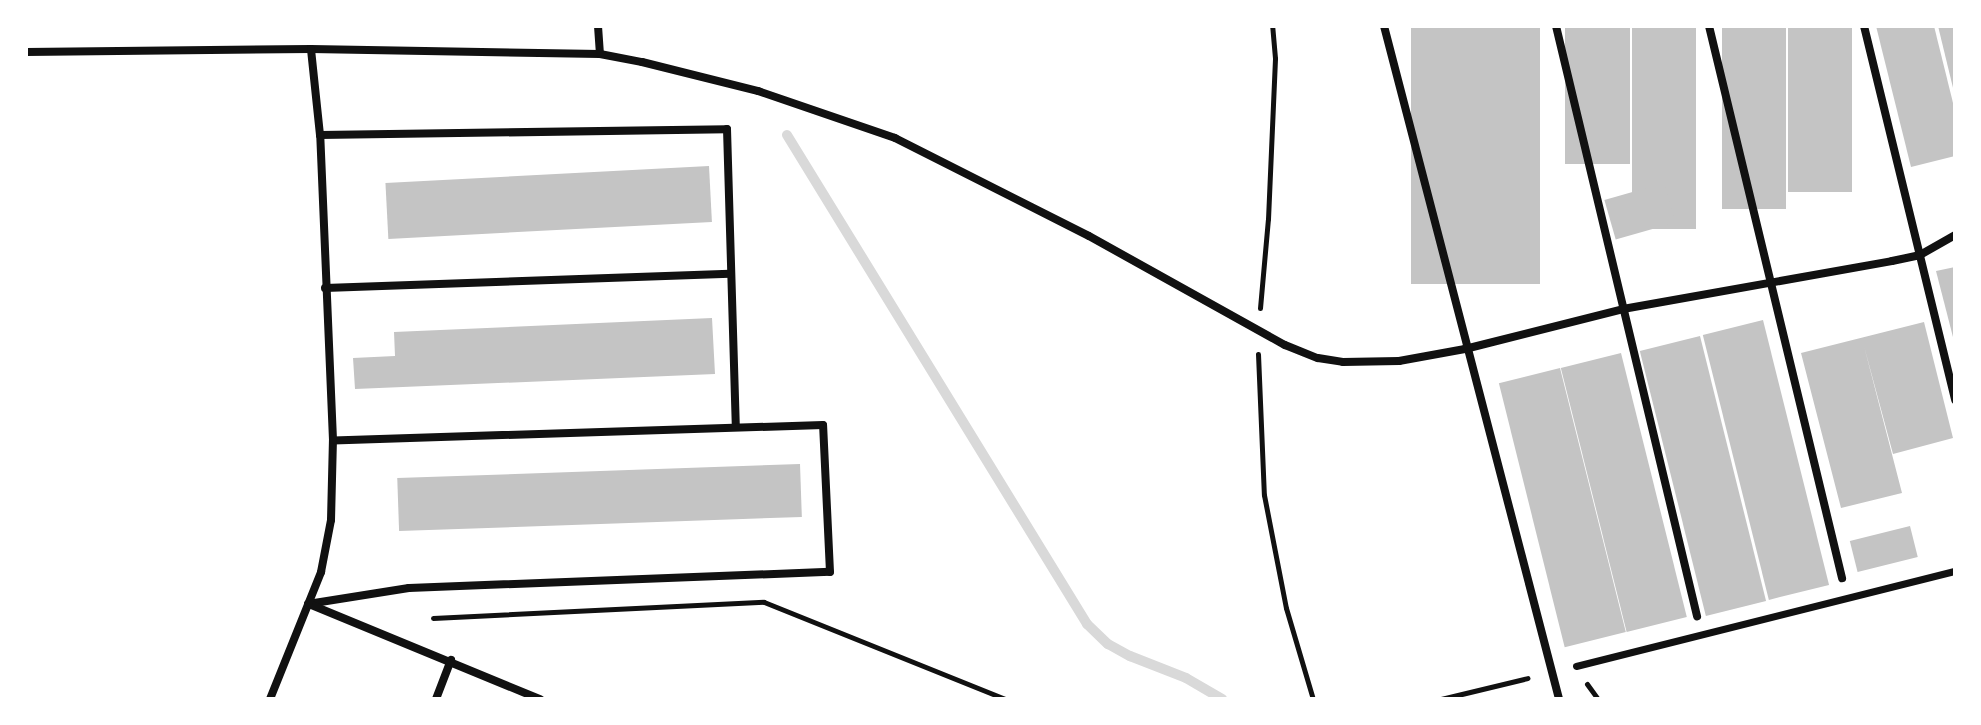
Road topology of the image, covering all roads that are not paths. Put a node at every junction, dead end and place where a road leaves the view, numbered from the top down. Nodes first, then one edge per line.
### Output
1 (598, 26) edge
2 (1384, 26) edge
3 (1556, 26) edge
4 (1709, 26) edge
5 (1864, 26) edge
6 (311, 49) junction
7 (26, 52) edge
8 (600, 54) junction
9 (320, 135) junction
10 (1955, 235) edge
11 (1920, 255) junction
12 (730, 274) junction
13 (1769, 280) junction
14 (325, 288) junction
15 (1623, 309) junction
16 (1465, 349) junction
17 (1955, 400) edge
18 (736, 426) junction
19 (333, 440) junction
20 (1955, 571) edge
21 (1842, 578) dead end
22 (308, 604) junction
23 (1697, 616) dead end
24 (451, 660) junction
25 (1576, 666) dead end
26 (270, 699) edge
27 (436, 699) edge
28 (540, 699) edge
29 (1559, 699) edge

1 - 8 street
2 - 16 street
3 - 15 street
4 - 13 street
5 - 11 street
6 - 7 street
6 - 8 street
6 - 9 street
8 - 16 street
9 - 12 street
9 - 14 street
10 - 11 street
11 - 13 street
11 - 17 street
12 - 14 street
12 - 18 street
13 - 15 street
13 - 21 street
14 - 19 street
15 - 16 street
15 - 23 street
16 - 29 street
18 - 19 street
18 - 22 street
19 - 22 street
20 - 25 street
22 - 24 street
22 - 26 street
24 - 27 street
24 - 28 street

